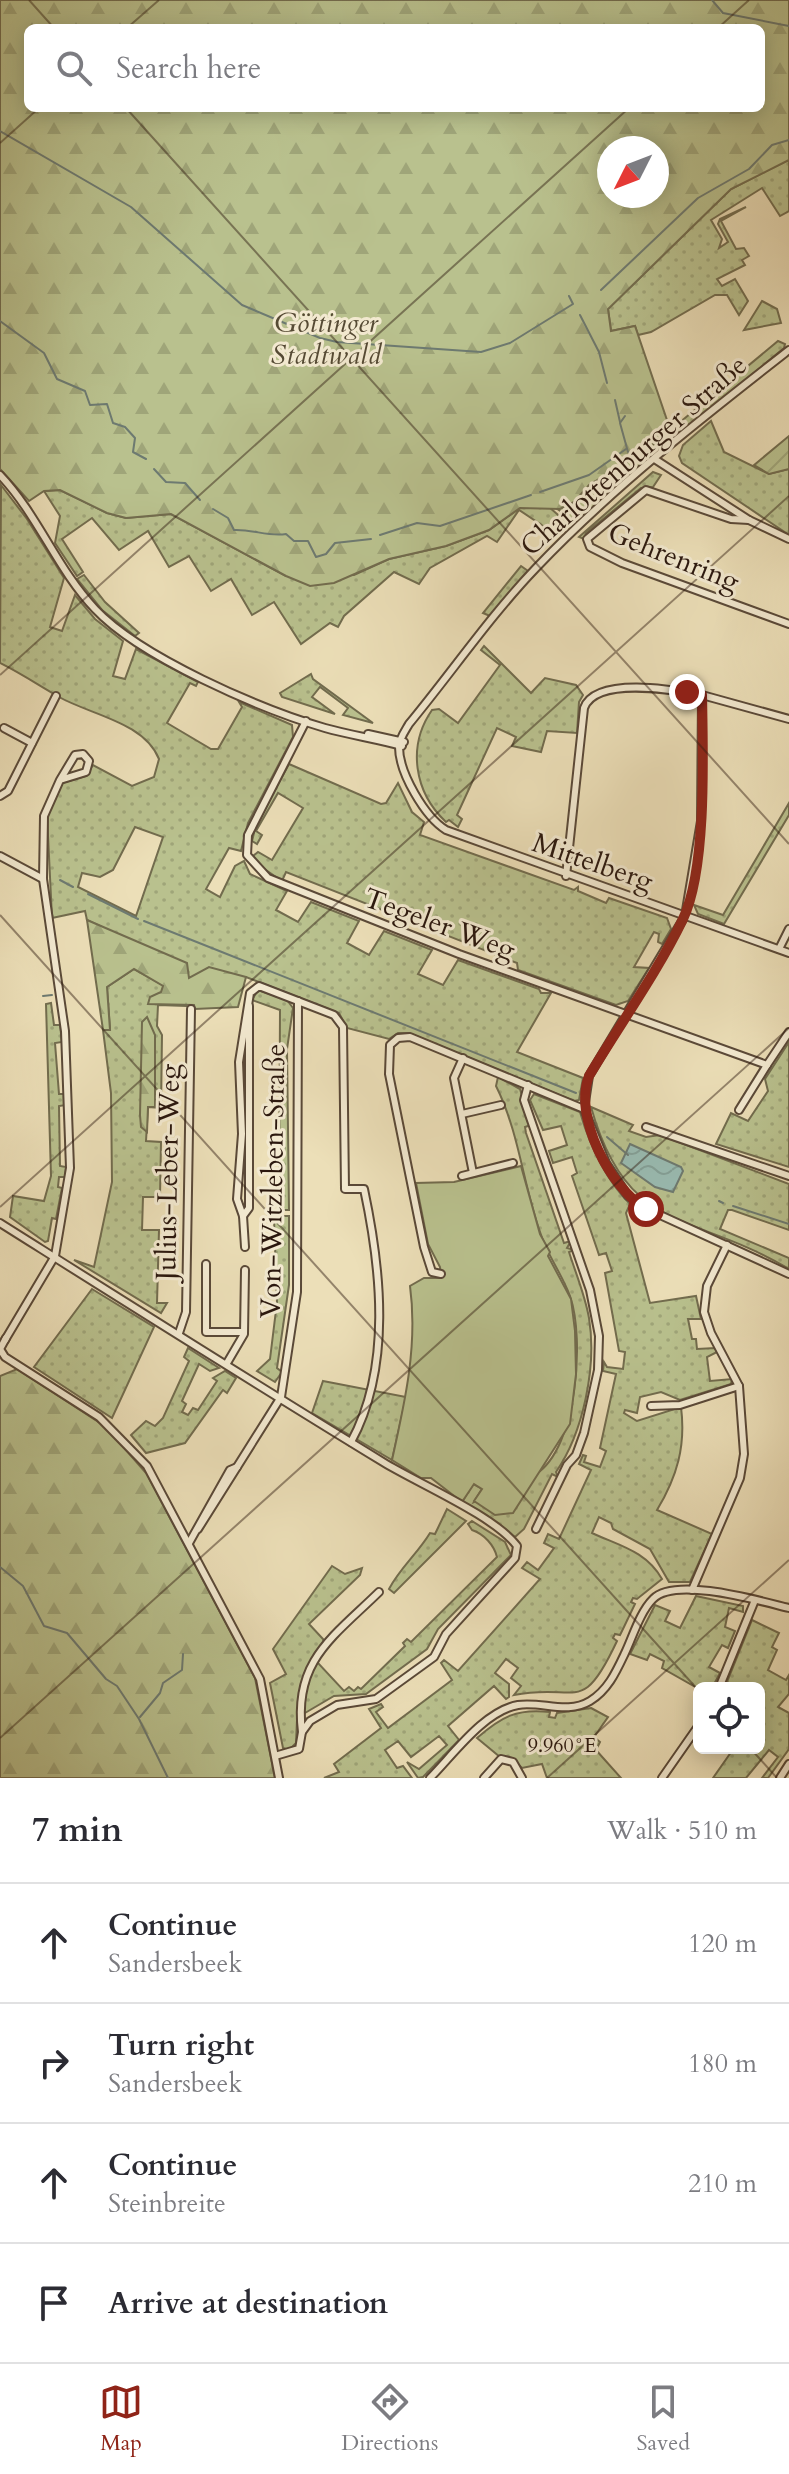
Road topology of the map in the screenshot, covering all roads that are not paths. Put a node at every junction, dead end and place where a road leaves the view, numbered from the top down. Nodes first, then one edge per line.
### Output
1 (789, 350) edge
2 (656, 460) junction
3 (0, 475) edge
4 (749, 520) junction
5 (789, 539) edge
6 (789, 624) edge
7 (702, 695) junction
8 (56, 696) dead end
9 (789, 719) edge
10 (306, 721) junction
11 (4, 728) dead end
12 (32, 743) junction
13 (401, 744) junction
14 (60, 780) junction
15 (0, 796) edge
16 (0, 856) edge
17 (566, 876) junction
18 (43, 879) junction
19 (685, 916) junction
20 (789, 929) edge
21 (779, 949) junction
22 (789, 953) edge
23 (298, 1001) junction
24 (191, 1009) dead end
25 (627, 1014) junction
26 (789, 1032) edge
27 (463, 1058) junction
28 (767, 1065) junction
29 (528, 1085) junction
30 (501, 1105) dead end
31 (584, 1109) junction
32 (739, 1110) dead end
33 (462, 1114) junction
34 (646, 1127) dead end
35 (246, 1134) junction
36 (513, 1163) dead end
37 (473, 1173) junction
38 (462, 1176) dead end
39 (789, 1176) edge
40 (243, 1216) junction
41 (0, 1223) edge
42 (727, 1245) junction
43 (245, 1247) dead end
44 (55, 1256) junction
45 (206, 1264) dead end
46 (245, 1270) dead end
47 (441, 1274) dead end
48 (789, 1274) edge
49 (206, 1332) junction
50 (244, 1332) junction
51 (179, 1333) junction
52 (202, 1347) junction
53 (227, 1363) junction
54 (739, 1386) junction
55 (281, 1397) junction
56 (651, 1406) dead end
57 (351, 1442) junction
58 (536, 1529) dead end
59 (189, 1543) junction
60 (692, 1590) junction
61 (379, 1592) dead end
62 (755, 1600) junction
63 (789, 1608) edge
64 (721, 1682) edge
65 (302, 1732) junction
66 (693, 1734) edge
67 (275, 1756) junction
68 (789, 1764) edge
69 (279, 1778) edge
70 (430, 1778) edge
71 (484, 1778) edge
72 (522, 1778) edge
73 (662, 1778) edge
74 (780, 1778) edge

1 - 2 street, Charlottenburger Straße
2 - 4 street, Gehrenring
2 - 13 street, Charlottenburger Straße
3 - 10 street
4 - 5 street, Gehrenring
4 - 6 street, Gehrenring
7 - 9 street
7 - 17 street
7 - 19 street
8 - 12 street
10 - 13 street
10 - 25 street, Tegeler Weg
11 - 12 street
12 - 15 street
13 - 17 street, Mittelberg
14 - 14 street
14 - 18 street
16 - 18 street
17 - 19 street, Mittelberg
18 - 44 street
19 - 21 street, Mittelberg
19 - 25 street
20 - 21 street
21 - 22 street, Mittelberg
23 - 35 street
23 - 55 street, Von-Witzleben-Straße
23 - 57 street
24 - 51 street, Julius-Leber-Weg
25 - 28 street, Tegeler Weg
25 - 31 street
26 - 28 street
27 - 29 street
27 - 33 street
27 - 47 street
28 - 32 street
29 - 31 street
29 - 58 street
30 - 33 street
31 - 42 street
33 - 37 street
34 - 39 street
35 - 40 street
35 - 40 street
36 - 37 street
37 - 38 street
40 - 43 street
41 - 44 street
42 - 48 street
42 - 54 street
44 - 51 street
44 - 59 street
45 - 49 street
46 - 50 street
49 - 50 street
49 - 52 street
50 - 53 street
51 - 52 street
52 - 53 street
53 - 55 street
54 - 56 street
54 - 60 street
55 - 57 street
55 - 59 street
57 - 65 street
59 - 67 street
60 - 62 street
60 - 70 street
61 - 65 street
62 - 63 street
62 - 64 street
65 - 67 street
66 - 73 street
67 - 69 street
68 - 74 street
71 - 72 street

